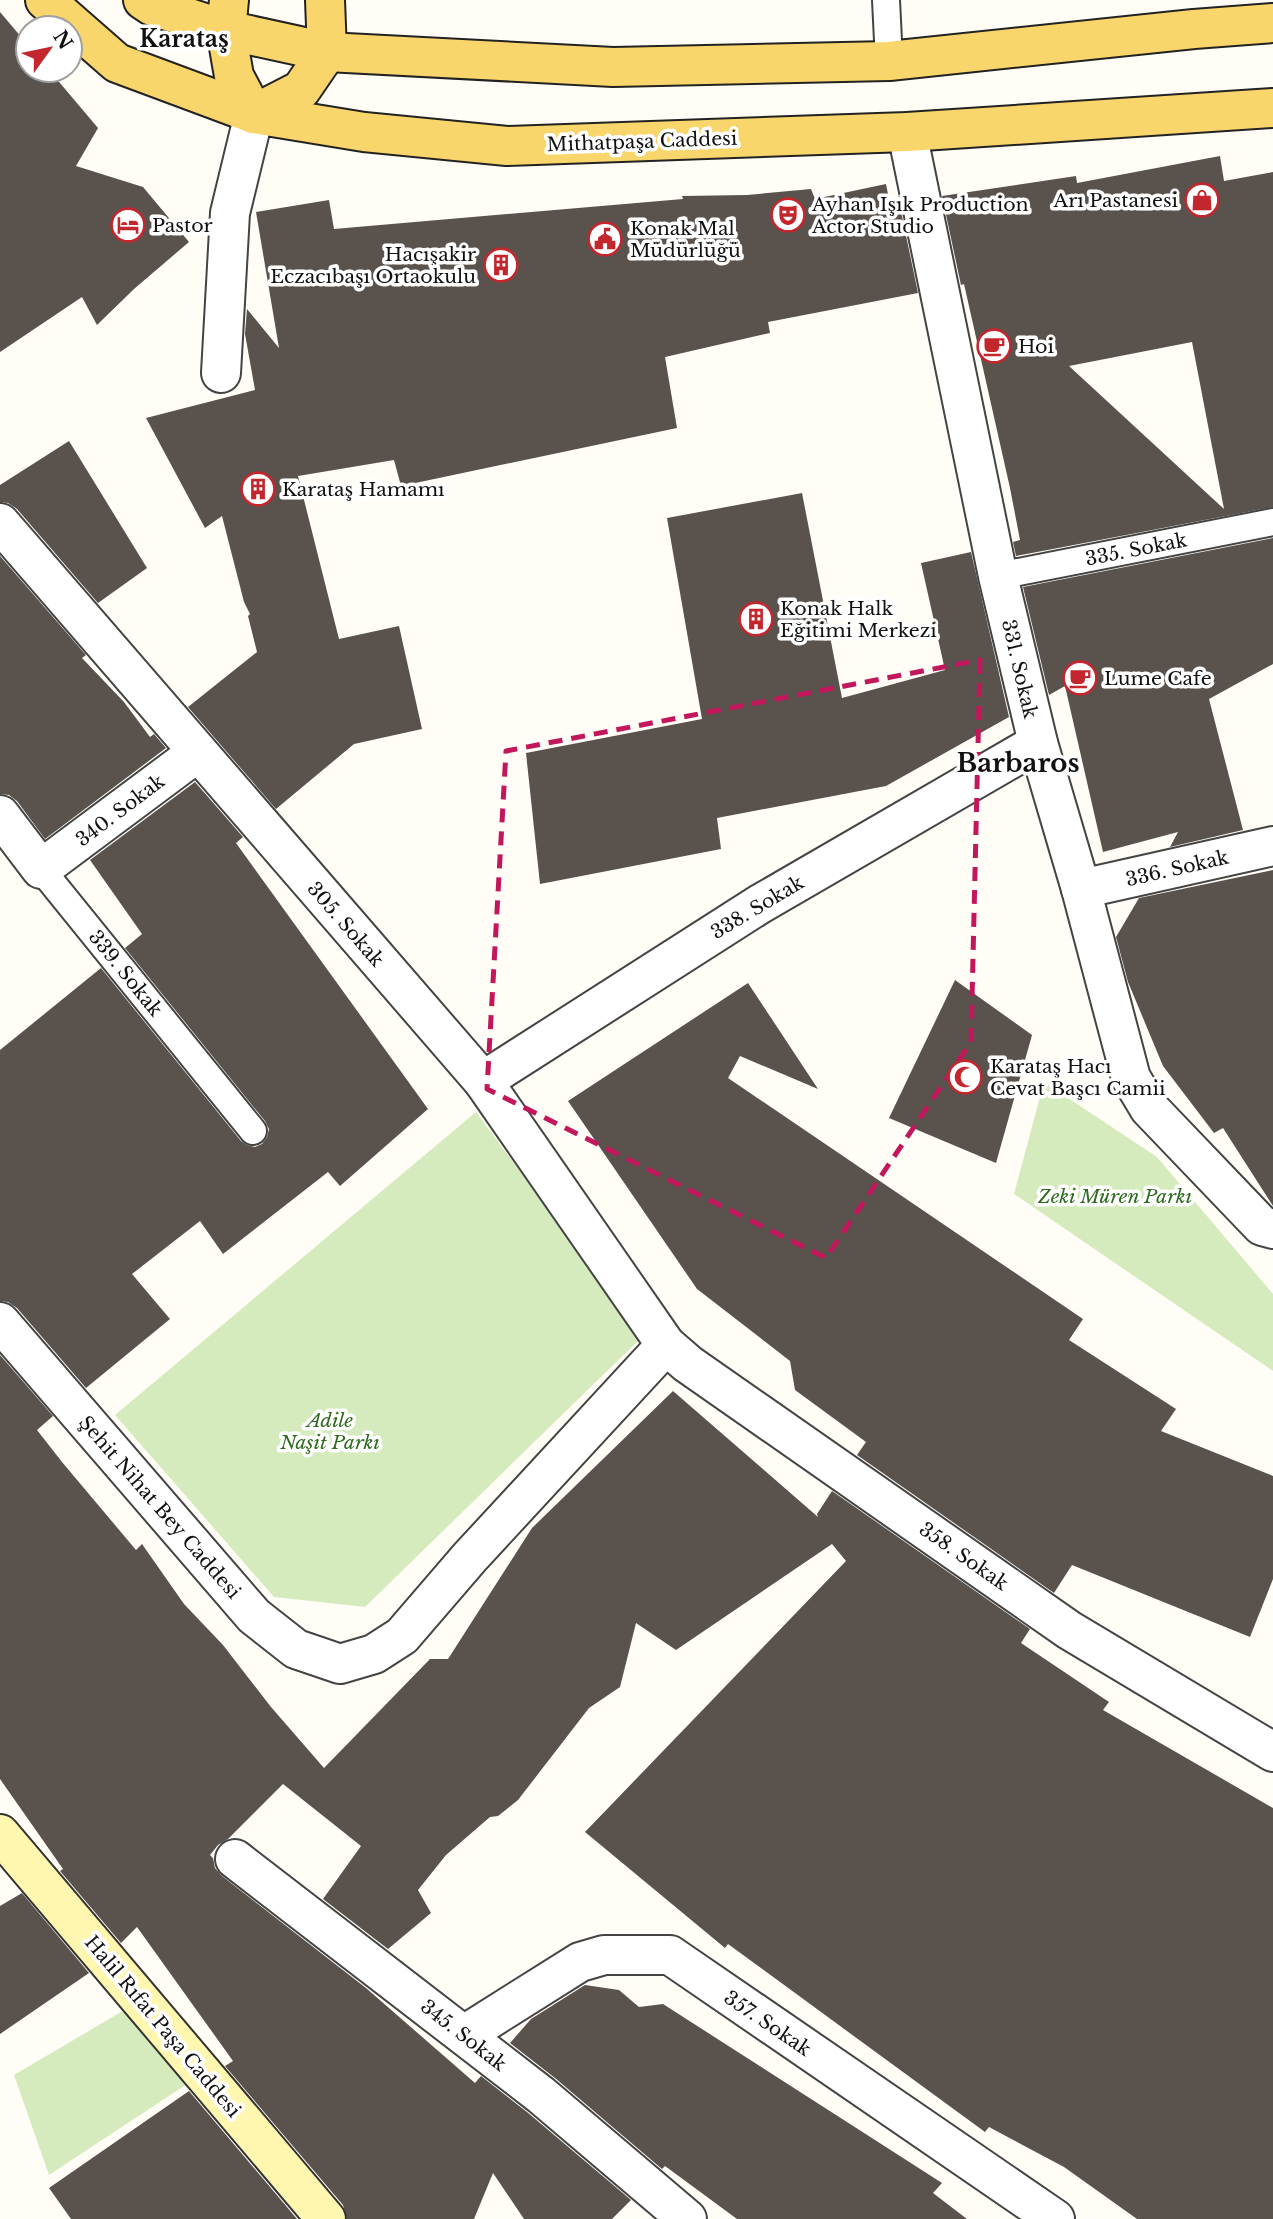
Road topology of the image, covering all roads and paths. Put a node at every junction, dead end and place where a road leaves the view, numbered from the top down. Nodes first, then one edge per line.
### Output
1 (46, 0) edge
2 (143, 0) edge
3 (326, 0) edge
4 (886, 0) edge
5 (227, 15) edge
6 (1273, 23) edge
7 (327, 52) junction
8 (889, 61) junction
9 (1273, 108) edge
10 (254, 114) junction
11 (907, 132) junction
12 (221, 373) dead end
13 (1273, 522) edge
14 (0, 523) edge
15 (998, 576) junction
16 (1038, 743) junction
17 (198, 752) junction
18 (0, 815) edge
19 (1273, 846) edge
20 (41, 869) junction
21 (1082, 889) junction
22 (483, 1082) junction
23 (253, 1131) dead end
24 (1273, 1229) edge
25 (0, 1322) edge
26 (666, 1345) junction
27 (1273, 1752) edge
28 (0, 1834) edge
29 (235, 1859) dead end
30 (464, 2035) junction
31 (326, 2219) edge
32 (687, 2219) edge
33 (1055, 2219) edge

1 - 10 main road, Mithatpaşa Caddesi
2 - 5 main road
3 - 7 main road
4 - 8 lane
5 - 7 main road
5 - 10 main road
6 - 8 main road
7 - 8 main road
7 - 10 main road
9 - 11 main road, Mithatpaşa Caddesi
10 - 11 main road, Mithatpaşa Caddesi
10 - 12 street
11 - 15 street, 331. Sokak
13 - 15 lane, 335. Sokak
14 - 17 street, 305. Sokak
15 - 16 street, 331. Sokak
16 - 21 street, 331. Sokak
16 - 22 street, 338. Sokak
17 - 20 street, 340. Sokak
17 - 22 street, 305. Sokak
18 - 20 street, 339. Sokak
19 - 21 street, 336. Sokak
20 - 23 lane, 339. Sokak
21 - 24 street, 331. Sokak
22 - 26 street, 305. Sokak
25 - 26 street, Şehit Nihat Bey Caddesi
26 - 27 street, 358. Sokak
28 - 31 street, Halil Rıfat Paşa Caddesi
29 - 30 street, 345. Sokak
30 - 32 street, 345. Sokak
30 - 33 street, 357. Sokak

